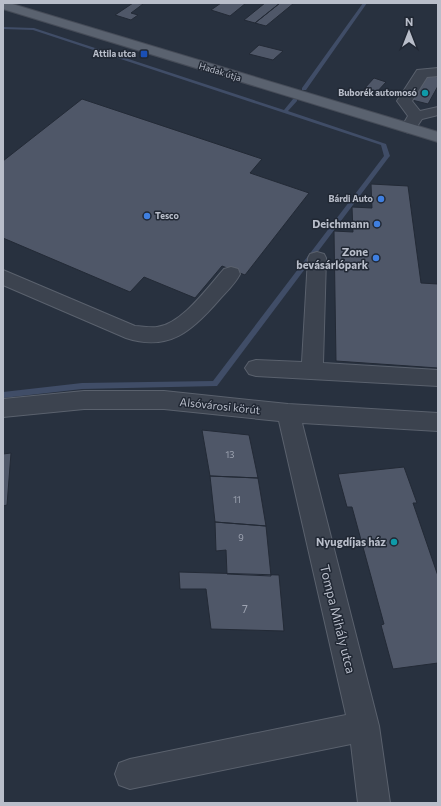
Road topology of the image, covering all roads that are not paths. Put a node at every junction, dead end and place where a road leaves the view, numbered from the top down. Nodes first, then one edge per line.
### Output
1 (3, 5) edge
2 (438, 72) edge
3 (438, 111) edge
4 (412, 122) junction
5 (438, 138) edge
6 (317, 258) dead end
7 (230, 274) dead end
8 (3, 277) edge
9 (256, 368) dead end
10 (312, 370) junction
11 (438, 378) edge
12 (3, 408) edge
13 (288, 413) junction
14 (438, 422) edge
15 (364, 726) junction
16 (130, 774) dead end
17 (374, 803) edge

1 - 4 main road, Hadak útja
2 - 4 street
3 - 4 street
4 - 5 main road, Hadak útja
6 - 10 street
7 - 8 street
9 - 10 street
10 - 11 street
12 - 13 street, Alsóvárosi körút
13 - 14 street, Alsóvárosi körút
13 - 15 street, Tompa Mihály utca
15 - 16 street
15 - 17 street, Tompa Mihály utca

